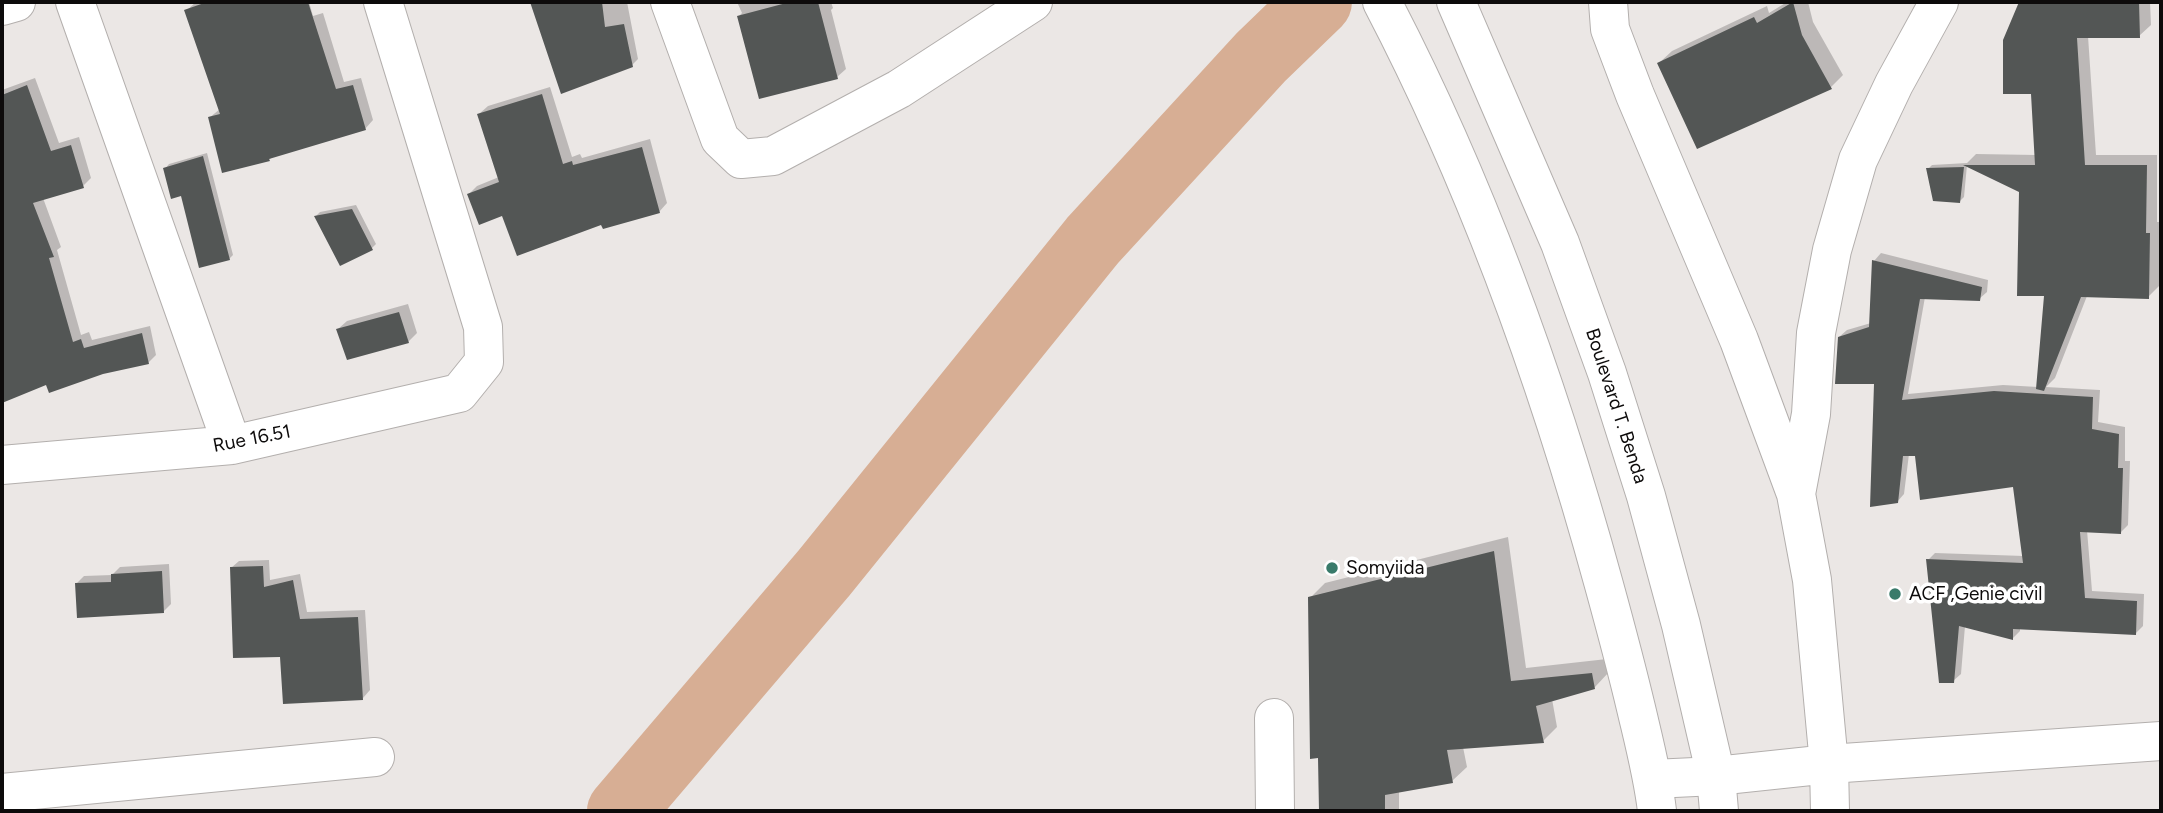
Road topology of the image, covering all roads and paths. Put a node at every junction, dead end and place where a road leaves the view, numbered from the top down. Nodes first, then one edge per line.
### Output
1 (16, 2) edge
2 (75, 2) edge
3 (383, 2) edge
4 (670, 2) edge
5 (1033, 2) edge
6 (1381, 2) edge
7 (1608, 2) edge
8 (1939, 2) edge
9 (2, 6) edge
10 (1460, 9) edge
11 (232, 445) junction
12 (2, 465) edge
13 (1796, 494) junction
14 (1274, 718) dead end
15 (2161, 741) edge
16 (375, 757) dead end
17 (1829, 764) junction
18 (2, 793) edge
19 (1718, 794) edge
20 (1655, 795) edge
21 (134, 796) edge
22 (1275, 811) edge
23 (1830, 811) edge

1 - 9 main road
2 - 11 main road
3 - 11 main road, Rue 16.51
4 - 5 main road
6 - 20 main road
7 - 13 main road
8 - 13 main road
10 - 19 main road, Boulevard T. Benda
11 - 12 main road, Rue 16.51
13 - 17 main road
14 - 22 main road
15 - 17 main road
16 - 21 main road
17 - 19 main road
17 - 23 main road
18 - 21 main road
19 - 20 main road

